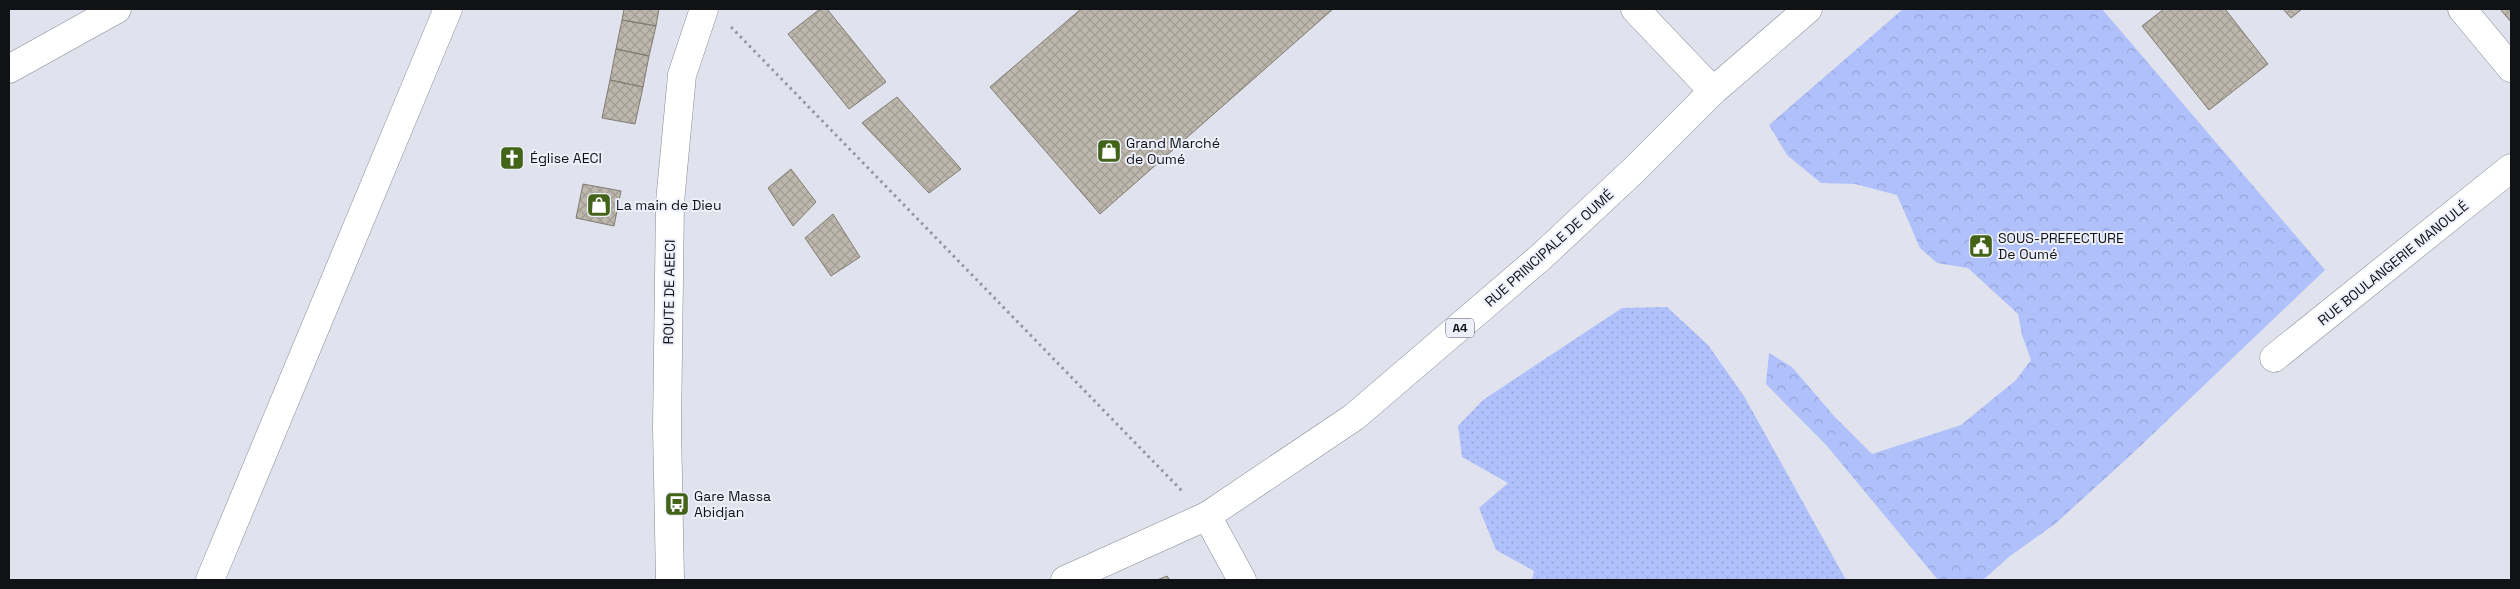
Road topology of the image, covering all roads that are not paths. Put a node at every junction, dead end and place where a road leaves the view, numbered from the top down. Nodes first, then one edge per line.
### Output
1 (117, 9) edge
2 (448, 9) edge
3 (704, 9) edge
4 (1635, 9) edge
5 (1808, 9) edge
6 (2462, 9) edge
7 (2511, 68) edge
8 (9, 69) edge
9 (1714, 91) junction
10 (2511, 168) edge
11 (2274, 358) dead end
12 (1207, 516) junction
13 (210, 580) edge
14 (670, 580) edge
15 (1065, 580) edge
16 (1242, 580) edge

1 - 8 street
2 - 13 street
3 - 14 street, ROUTE DE AEECI
4 - 9 street
5 - 9 street, RUE PRINCIPALE DE OUMÉ / A4
6 - 7 street
9 - 12 street, RUE PRINCIPALE DE OUMÉ / A4
10 - 11 street, RUE BOULANGERIE MANOULÉ
12 - 15 street, RUE PRINCIPALE DE OUMÉ / A4
12 - 16 street

